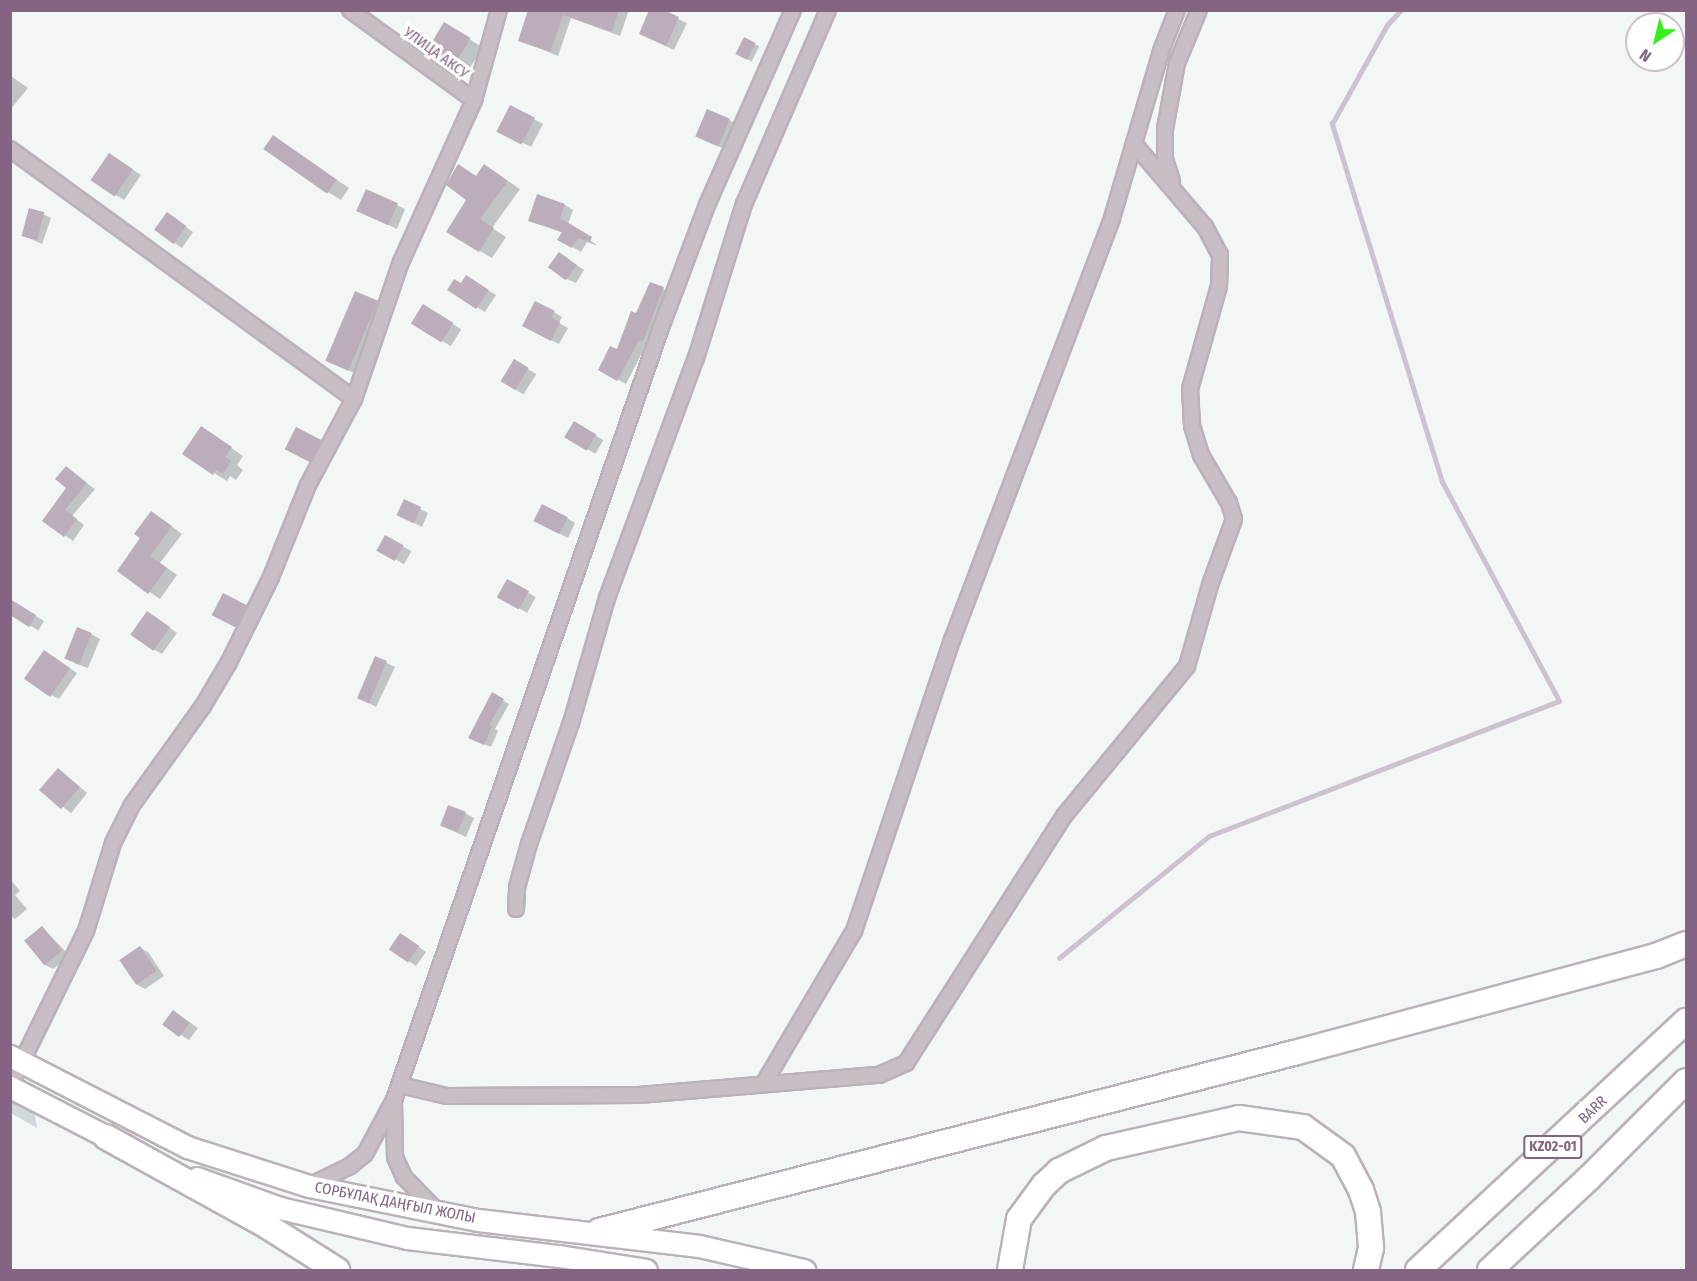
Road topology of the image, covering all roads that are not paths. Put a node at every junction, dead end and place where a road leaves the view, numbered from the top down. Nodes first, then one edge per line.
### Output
1 (350, 10) edge
2 (499, 10) edge
3 (793, 10) edge
4 (828, 10) edge
5 (1177, 10) edge
6 (1199, 10) edge
7 (474, 100) junction
8 (1134, 144) junction
9 (10, 149) edge
10 (1173, 186) junction
11 (354, 399) junction
12 (516, 909) dead end
13 (1686, 944) edge
14 (1686, 1021) edge
15 (15, 1059) edge
16 (1686, 1081) edge
17 (764, 1083) junction
18 (400, 1085) junction
19 (10, 1086) edge
20 (394, 1100) junction
21 (105, 1137) junction
22 (309, 1186) junction
23 (440, 1213) junction
24 (564, 1228) junction
25 (599, 1231) junction
26 (559, 1256) junction
27 (337, 1270) edge
28 (646, 1270) edge
29 (804, 1270) edge
30 (1010, 1270) edge
31 (1366, 1270) edge
32 (1418, 1270) edge
33 (1490, 1270) edge

1 - 7 street, УЛИЦА АКСУ
2 - 7 street
3 - 18 street
4 - 12 street
5 - 8 street
6 - 10 street
7 - 11 street
8 - 10 street
8 - 17 street
9 - 11 street
10 - 17 street
11 - 15 street
13 - 25 highway
14 - 32 highway, BARR / KZ02-01
15 - 19 street
15 - 22 main road, СОРБҰЛАҚ ДАҢҒЫЛ ЖОЛЫ
16 - 33 highway, KZ02-01
17 - 18 street
18 - 20 street
19 - 21 main road, СОРБҰЛАҚ ДАҢҒЫЛ ЖОЛЫ
20 - 22 street
20 - 23 street
21 - 26 main road, СОРБҰЛАҚ ДАҢҒЫЛ ЖОЛЫ
21 - 27 highway
22 - 23 main road, СОРБҰЛАҚ ДАҢҒЫЛ ЖОЛЫ
23 - 24 main road, СОРБҰЛАҚ ДАҢҒЫЛ ЖОЛЫ
24 - 25 main road, СОРБҰЛАҚ ДАҢҒЫЛ ЖОЛЫ
24 - 26 main road
25 - 29 main road, СОРБҰЛАҚ ДАҢҒЫЛ ЖОЛЫ
26 - 28 main road, СОРБҰЛАҚ ДАҢҒЫЛ ЖОЛЫ
30 - 31 highway

